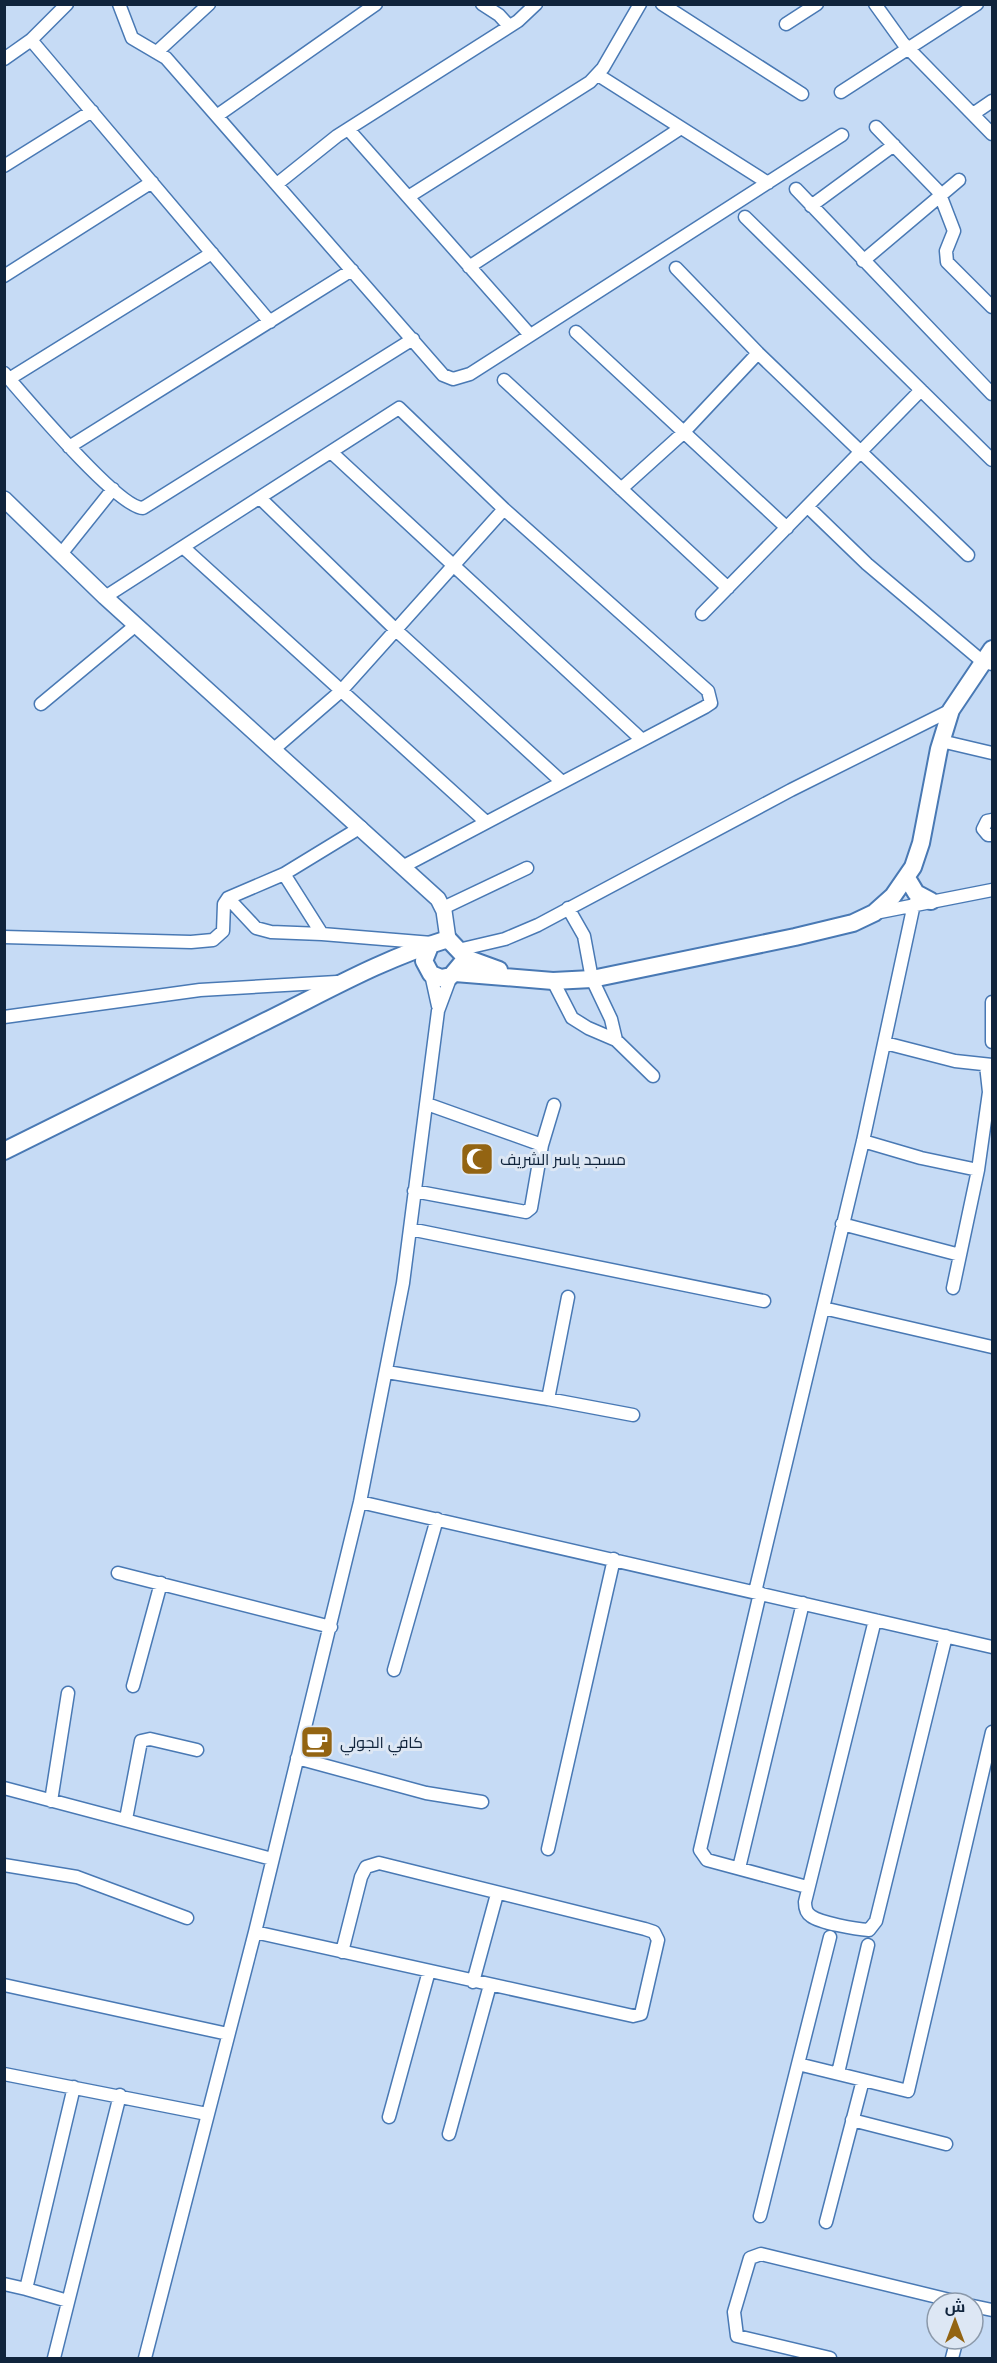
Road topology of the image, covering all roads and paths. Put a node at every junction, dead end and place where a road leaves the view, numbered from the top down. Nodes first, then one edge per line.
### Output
1 (67, 4) edge
2 (119, 4) edge
3 (209, 4) edge
4 (376, 4) edge
5 (482, 4) edge
6 (536, 4) edge
7 (640, 4) edge
8 (662, 4) edge
9 (817, 4) edge
10 (875, 4) edge
11 (977, 4) edge
12 (786, 24) dead end
13 (509, 26) junction
14 (31, 40) junction
15 (908, 48) junction
16 (158, 51) junction
17 (4, 59) edge
18 (598, 75) junction
19 (841, 92) dead end
20 (802, 94) dead end
21 (993, 101) edge
22 (92, 111) junction
23 (972, 114) junction
24 (218, 115) junction
25 (876, 127) dead end
26 (681, 128) junction
27 (348, 129) junction
28 (993, 134) edge
29 (842, 135) dead end
30 (894, 145) junction
31 (4, 166) edge
32 (959, 180) dead end
33 (152, 182) junction
34 (768, 183) junction
35 (278, 184) junction
36 (796, 189) dead end
37 (941, 195) junction
38 (408, 197) junction
39 (811, 206) junction
40 (745, 217) dead end
41 (212, 253) junction
42 (863, 261) junction
43 (470, 267) junction
44 (676, 268) dead end
45 (352, 270) junction
46 (4, 276) edge
47 (993, 307) edge
48 (270, 322) junction
49 (576, 332) dead end
50 (530, 335) junction
51 (413, 339) junction
52 (758, 353) junction
53 (7, 376) edge
54 (504, 380) dead end
55 (990, 386) edge
56 (921, 390) junction
57 (682, 434) junction
58 (69, 447) junction
59 (331, 452) junction
60 (861, 453) junction
61 (993, 460) edge
62 (113, 489) junction
63 (621, 489) junction
64 (260, 498) junction
65 (4, 499) edge
66 (808, 507) junction
67 (504, 509) junction
68 (787, 528) junction
69 (183, 547) junction
70 (60, 554) junction
71 (968, 555) dead end
72 (454, 566) junction
73 (728, 588) junction
74 (105, 597) junction
75 (702, 614) dead end
76 (136, 625) junction
77 (397, 631) junction
78 (989, 658) edge
79 (341, 691) junction
80 (40, 704) dead end
81 (951, 710) junction
82 (641, 739) junction
83 (941, 741) junction
84 (274, 749) junction
85 (993, 753) edge
86 (562, 782) junction
87 (993, 819) edge
88 (486, 822) junction
89 (361, 827) junction
90 (993, 835) edge
91 (404, 866) junction
92 (527, 868) dead end
93 (284, 874) junction
94 (907, 878) junction
95 (993, 890) edge
96 (228, 898) junction
97 (931, 901) junction
98 (914, 904) junction
99 (443, 908) junction
100 (568, 908) junction
101 (874, 913) junction
102 (322, 934) junction
103 (4, 937) edge
104 (446, 947) junction
105 (379, 964) junction
106 (429, 972) junction
107 (453, 975) junction
108 (521, 977) junction
109 (592, 979) junction
110 (553, 981) junction
111 (339, 982) junction
112 (993, 1002) edge
113 (438, 1011) junction
114 (4, 1017) edge
115 (616, 1040) junction
116 (993, 1042) edge
117 (885, 1043) junction
118 (989, 1065) edge
119 (653, 1076) dead end
120 (427, 1104) junction
121 (554, 1106) dead end
122 (863, 1141) junction
123 (543, 1145) junction
124 (4, 1151) edge
125 (978, 1170) junction
126 (414, 1191) junction
127 (842, 1224) junction
128 (410, 1229) junction
129 (960, 1255) junction
130 (953, 1288) dead end
131 (568, 1297) dead end
132 (764, 1301) dead end
133 (823, 1308) junction
134 (993, 1347) edge
135 (387, 1372) junction
136 (548, 1399) junction
137 (633, 1415) dead end
138 (360, 1502) junction
139 (437, 1519) junction
140 (614, 1559) junction
141 (118, 1574) dead end
142 (160, 1583) junction
143 (758, 1592) junction
144 (803, 1603) junction
145 (875, 1620) junction
146 (331, 1627) junction
147 (946, 1636) junction
148 (993, 1647) edge
149 (394, 1670) dead end
150 (133, 1686) dead end
151 (68, 1693) dead end
152 (993, 1732) edge
153 (197, 1750) dead end
154 (297, 1758) junction
155 (4, 1788) edge
156 (51, 1801) junction
157 (482, 1802) dead end
158 (126, 1819) junction
159 (548, 1849) dead end
160 (272, 1859) junction
161 (4, 1865) edge
162 (739, 1868) junction
163 (807, 1887) junction
164 (496, 1894) junction
165 (187, 1918) dead end
166 (255, 1932) junction
167 (830, 1937) dead end
168 (868, 1945) dead end
169 (342, 1952) junction
170 (429, 1971) junction
171 (473, 1982) junction
172 (4, 1985) edge
173 (490, 1985) junction
174 (228, 2034) junction
175 (798, 2064) junction
176 (838, 2073) junction
177 (4, 2074) edge
178 (863, 2080) junction
179 (74, 2087) junction
180 (120, 2096) junction
181 (207, 2114) junction
182 (389, 2117) dead end
183 (852, 2120) junction
184 (449, 2134) dead end
185 (946, 2144) dead end
186 (760, 2216) dead end
187 (826, 2222) dead end
188 (4, 2284) edge
189 (26, 2289) junction
190 (925, 2294) edge
191 (68, 2301) junction
192 (54, 2358) edge
193 (145, 2358) edge
194 (830, 2358) edge

1 - 14 street
2 - 16 street
3 - 16 street
4 - 24 street
5 - 13 street
6 - 13 street
7 - 18 street
8 - 20 street
9 - 12 street
10 - 15 street
11 - 15 street
13 - 27 street
14 - 17 street
14 - 22 street
15 - 19 street
15 - 23 street
16 - 24 street
18 - 26 street
18 - 38 street
21 - 23 street
22 - 31 street
22 - 33 street
23 - 28 street
24 - 35 street
25 - 30 street
26 - 34 street
26 - 43 street
27 - 35 street
27 - 38 street
29 - 34 street
30 - 37 street
30 - 39 street
32 - 37 street
33 - 41 street
33 - 46 street
34 - 50 street
35 - 45 street
36 - 39 street
37 - 42 street
37 - 47 street
38 - 43 street
39 - 42 street
40 - 56 street
41 - 48 street
41 - 53 street
42 - 55 street
43 - 50 street
44 - 52 street
45 - 48 street
45 - 51 street
48 - 58 street
49 - 57 street
50 - 51 street
51 - 62 street
52 - 57 street
52 - 60 street
53 - 58 street
54 - 63 street
56 - 60 street
56 - 61 street
57 - 63 street
57 - 68 street
58 - 62 street
59 - 64 street
59 - 67 street
59 - 72 street
60 - 66 street
60 - 71 street
62 - 70 street
63 - 73 street
64 - 69 street
64 - 77 street
65 - 70 street
66 - 68 street
66 - 78 street
67 - 72 street
67 - 82 street
68 - 73 street
69 - 74 street
69 - 79 street
70 - 74 street
72 - 77 street
72 - 82 street
73 - 75 street
74 - 76 street
76 - 80 street
76 - 84 street
77 - 79 street
77 - 86 street
78 - 81 main road
79 - 84 street
79 - 88 street
81 - 83 main road
81 - 100 street
82 - 86 street
83 - 85 street
83 - 94 main road
84 - 89 street
86 - 88 street
87 - 90 street
88 - 91 street
89 - 91 street
89 - 93 street
91 - 99 street
92 - 99 street
93 - 96 street
93 - 102 street
94 - 97 main road
94 - 101 main road
95 - 97 street
96 - 102 street
96 - 103 street
97 - 98 street
98 - 101 street
98 - 117 street
99 - 104 street
100 - 104 street
100 - 109 street
101 - 109 main road
102 - 104 street
104 - 105 main road
104 - 106 main road
104 - 107 main road
104 - 108 main road
105 - 106 main road
105 - 111 main road
106 - 107 main road
106 - 113 street
107 - 108 main road
107 - 113 street
108 - 110 main road
109 - 110 main road
109 - 115 street
110 - 115 street
111 - 114 street
111 - 124 main road
112 - 116 street
113 - 120 street
115 - 119 street
117 - 118 street
117 - 122 street
118 - 125 street
120 - 123 street
120 - 126 street
121 - 123 street
122 - 125 street
122 - 127 street
123 - 126 street
125 - 129 street
126 - 128 street
127 - 129 street
127 - 133 street
128 - 132 street
128 - 135 street
129 - 130 street
131 - 136 street
133 - 134 street
133 - 143 street
135 - 136 street
135 - 138 street
136 - 137 street
138 - 139 street
138 - 146 street
139 - 140 street
139 - 149 street
140 - 143 street
140 - 159 street
141 - 142 street
142 - 146 street
142 - 150 street
143 - 144 street
143 - 162 street
144 - 145 street
144 - 162 street
145 - 147 street
145 - 163 street
146 - 154 street
147 - 148 street
147 - 163 street
151 - 156 street
152 - 178 street
153 - 158 street
154 - 157 street
154 - 160 street
155 - 156 street
156 - 158 street
158 - 160 street
160 - 166 street
161 - 165 street
162 - 163 street
164 - 169 street
164 - 171 street
164 - 173 street
166 - 169 street
166 - 174 street
167 - 175 street
168 - 176 street
169 - 170 street
170 - 171 street
170 - 182 street
171 - 173 street
172 - 174 street
173 - 184 street
174 - 181 street
175 - 176 street
175 - 186 street
176 - 178 street
177 - 179 street
178 - 183 street
179 - 180 street
179 - 189 street
180 - 181 street
180 - 191 street
181 - 193 street
183 - 185 street
183 - 187 street
188 - 189 street
189 - 191 street
190 - 194 street
191 - 192 street

